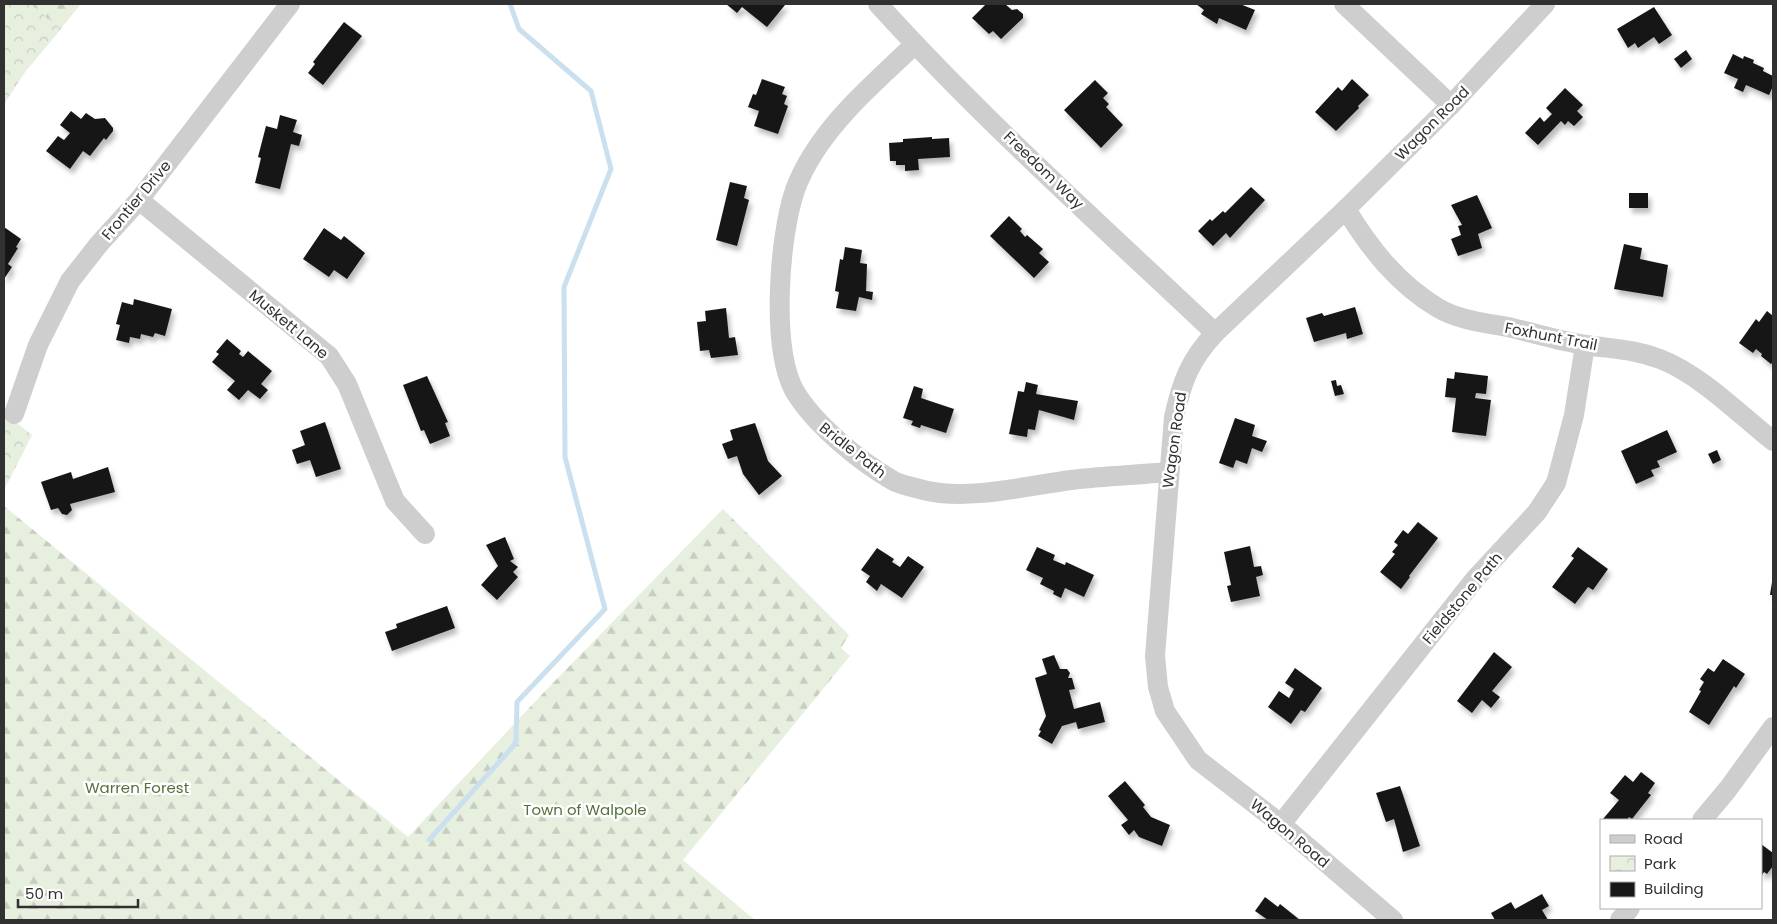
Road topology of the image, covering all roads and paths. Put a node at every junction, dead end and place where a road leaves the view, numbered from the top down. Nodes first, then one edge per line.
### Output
1 (290, 4) edge
2 (878, 4) edge
3 (1344, 4) edge
4 (1545, 4) edge
5 (915, 44) junction
6 (1451, 105) junction
7 (139, 200) junction
8 (1346, 209) junction
9 (1215, 333) junction
10 (1585, 345) junction
11 (14, 414) dead end
12 (1773, 441) edge
13 (1168, 472) junction
14 (425, 534) dead end
15 (1773, 727) edge
16 (1703, 819) edge
17 (1281, 824) junction
18 (1629, 909) edge
19 (1393, 920) edge
20 (1620, 920) edge

1 - 7 street, Frontier Drive
2 - 5 street, Freedom Way
3 - 6 street
4 - 6 street, Wagon Road
5 - 9 street, Freedom Way
5 - 13 street, Bridle Path
6 - 8 street, Wagon Road
7 - 11 street, Frontier Drive
7 - 14 street, Muskett Lane
8 - 9 street, Wagon Road
8 - 10 street, Foxhunt Trail
9 - 13 street, Wagon Road
10 - 12 street, Foxhunt Trail
10 - 17 street, Fieldstone Path
13 - 17 street, Wagon Road
15 - 16 street
17 - 19 street, Wagon Road
18 - 20 street

